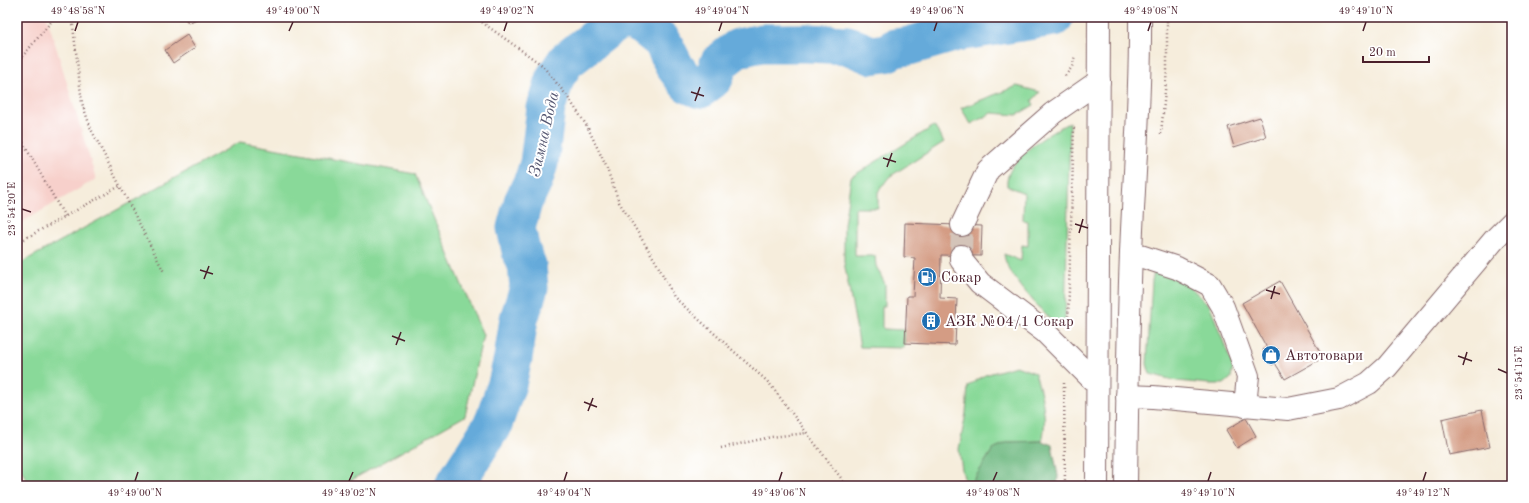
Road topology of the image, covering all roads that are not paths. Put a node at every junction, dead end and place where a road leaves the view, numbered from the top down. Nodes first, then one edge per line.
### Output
1 (1099, 17) edge
2 (1140, 17) edge
3 (1099, 81) junction
4 (1512, 222) edge
5 (962, 225) tunnel mouth
6 (1131, 252) junction
7 (960, 256) tunnel mouth
8 (1097, 384) junction
9 (1127, 396) junction
10 (1245, 406) junction
11 (1097, 486) edge
12 (1126, 486) edge

1 - 3 main road
2 - 6 main road
3 - 5 main road
3 - 8 main road
4 - 10 main road
6 - 9 main road
6 - 10 main road
7 - 8 main road
8 - 11 main road
9 - 10 main road
9 - 12 main road

